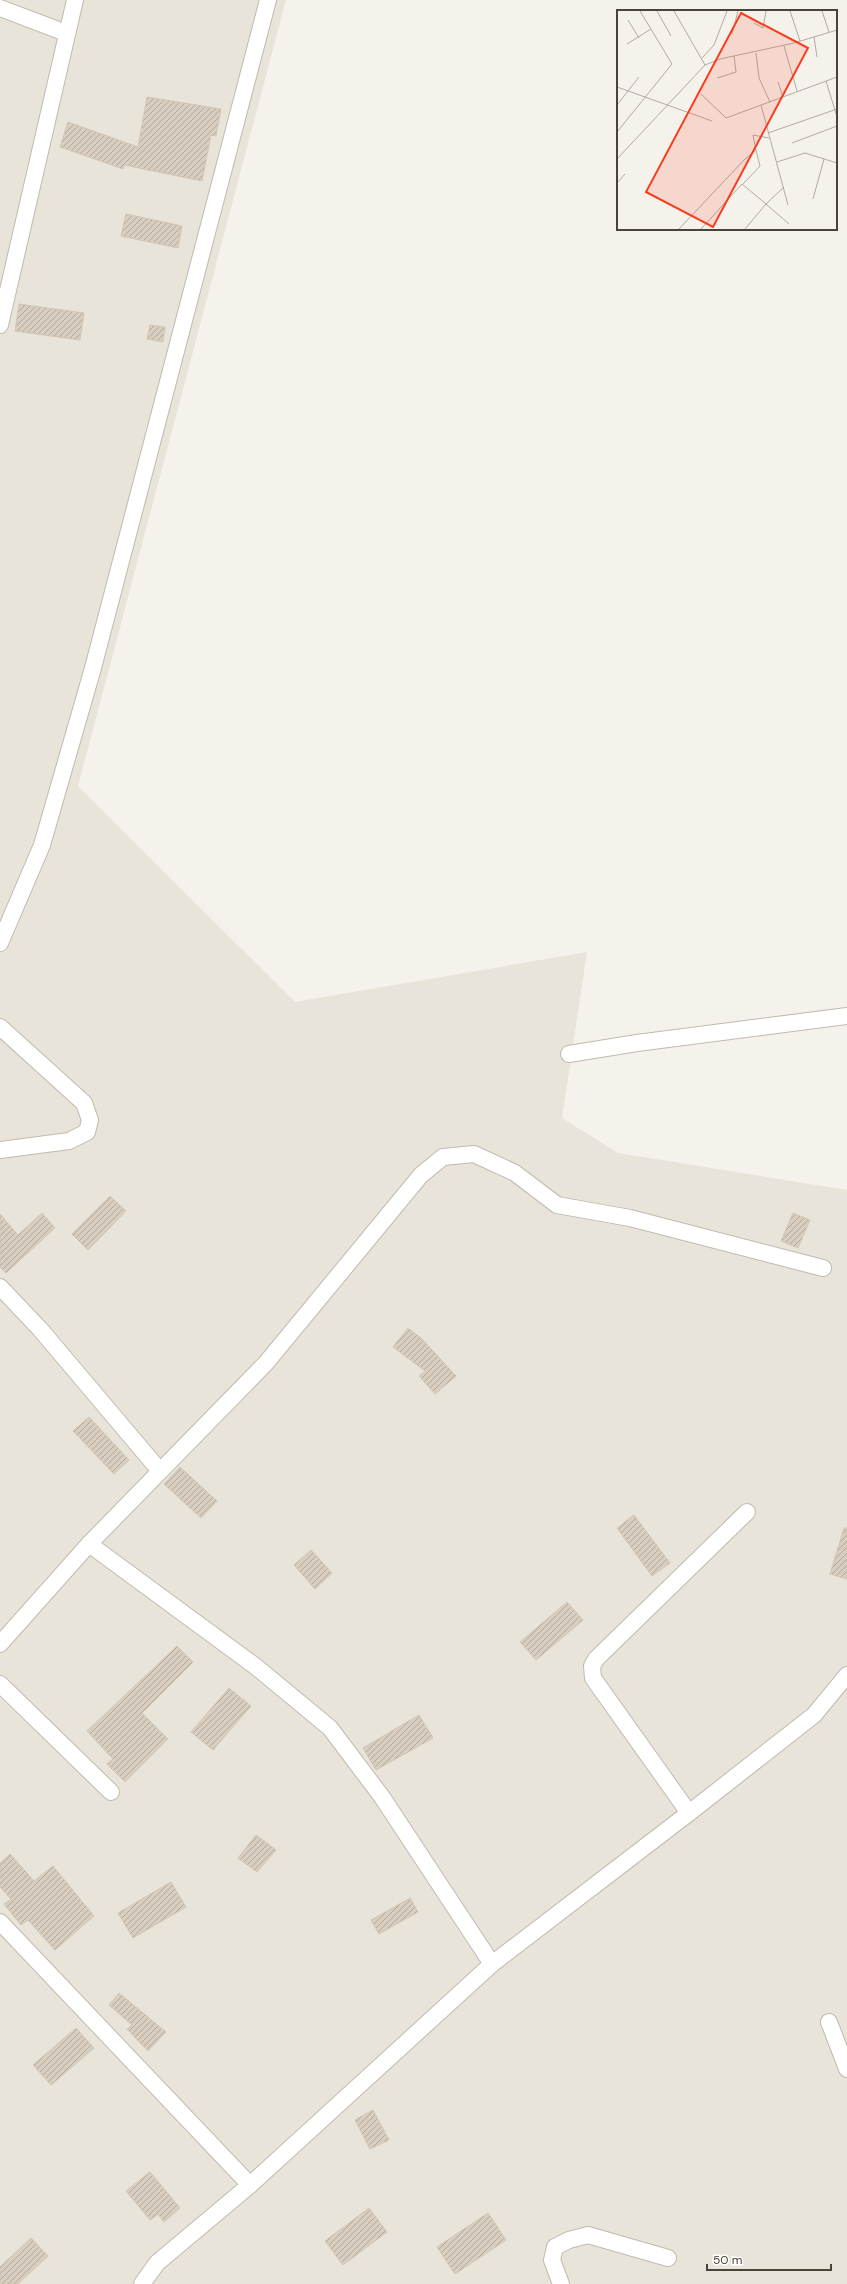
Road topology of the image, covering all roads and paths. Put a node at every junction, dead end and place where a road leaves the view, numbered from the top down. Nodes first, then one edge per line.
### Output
1 (75, 0) edge
2 (268, 0) edge
3 (0, 8) edge
4 (66, 33) junction
5 (0, 325) edge
6 (0, 943) edge
7 (847, 1016) edge
8 (0, 1027) edge
9 (569, 1054) dead end
10 (0, 1150) edge
11 (823, 1268) dead end
12 (0, 1287) edge
13 (160, 1471) junction
14 (747, 1512) dead end
15 (89, 1544) junction
16 (0, 1644) edge
17 (847, 1675) edge
18 (0, 1684) edge
19 (110, 1792) dead end
20 (689, 1813) junction
21 (0, 1922) edge
22 (492, 1964) junction
23 (829, 2022) dead end
24 (847, 2070) edge
25 (250, 2185) junction
26 (668, 2258) dead end
27 (142, 2284) edge
28 (561, 2284) edge

1 - 4 street
2 - 6 street
3 - 4 street
4 - 5 street
7 - 9 street
8 - 10 street
11 - 13 street
12 - 13 street
13 - 15 street
14 - 20 street
15 - 16 street
15 - 22 street
17 - 20 street
18 - 19 street
20 - 22 street
21 - 25 street
22 - 25 street
23 - 24 street
25 - 27 street
26 - 28 street

